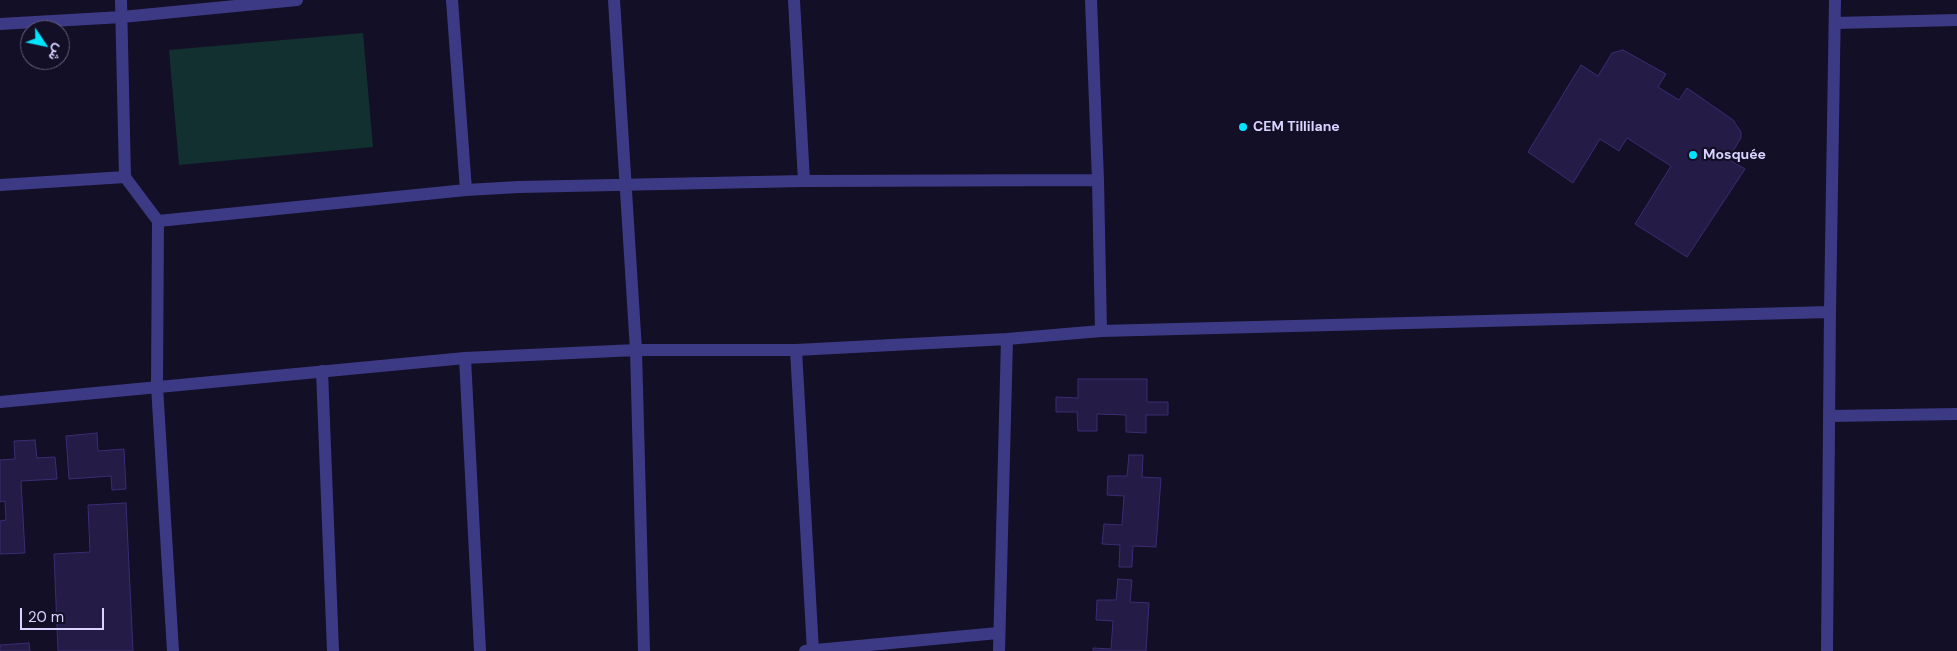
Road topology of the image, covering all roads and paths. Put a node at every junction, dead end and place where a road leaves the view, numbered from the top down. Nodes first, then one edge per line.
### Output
1 (121, 0) edge
2 (297, 0) edge
3 (452, 0) edge
4 (614, 0) edge
5 (794, 0) edge
6 (1091, 0) edge
7 (1835, 0) edge
8 (122, 17) junction
9 (1957, 20) edge
10 (1835, 23) junction
11 (0, 24) edge
12 (125, 177) junction
13 (1098, 180) junction
14 (804, 181) junction
15 (627, 184) junction
16 (0, 185) edge
17 (466, 190) junction
18 (158, 221) junction
19 (1830, 312) junction
20 (1101, 331) junction
21 (1007, 339) junction
22 (636, 350) junction
23 (796, 350) junction
24 (464, 358) junction
25 (322, 371) junction
26 (157, 386) junction
27 (0, 402) edge
28 (1957, 414) edge
29 (1829, 416) junction
30 (998, 633) junction
31 (173, 651) edge
32 (333, 651) edge
33 (480, 651) edge
34 (644, 651) edge
35 (811, 651) edge
36 (999, 651) edge
37 (1827, 651) edge

1 - 8 street
2 - 8 street
3 - 17 street
4 - 15 street
5 - 14 street
6 - 13 street
7 - 10 street
8 - 11 street
8 - 12 street
9 - 10 street
10 - 19 street
12 - 16 street
12 - 18 street
13 - 14 street
13 - 20 street
14 - 15 street
15 - 17 street
15 - 22 street
17 - 18 street
18 - 26 street
19 - 20 street
19 - 29 street
20 - 21 street
21 - 23 street
21 - 30 street
22 - 23 street
22 - 24 street
22 - 34 street
23 - 35 street
24 - 25 street
24 - 33 street
25 - 26 street
25 - 32 street
26 - 27 street
26 - 31 street
28 - 29 street
29 - 37 street
30 - 35 street
30 - 36 street

